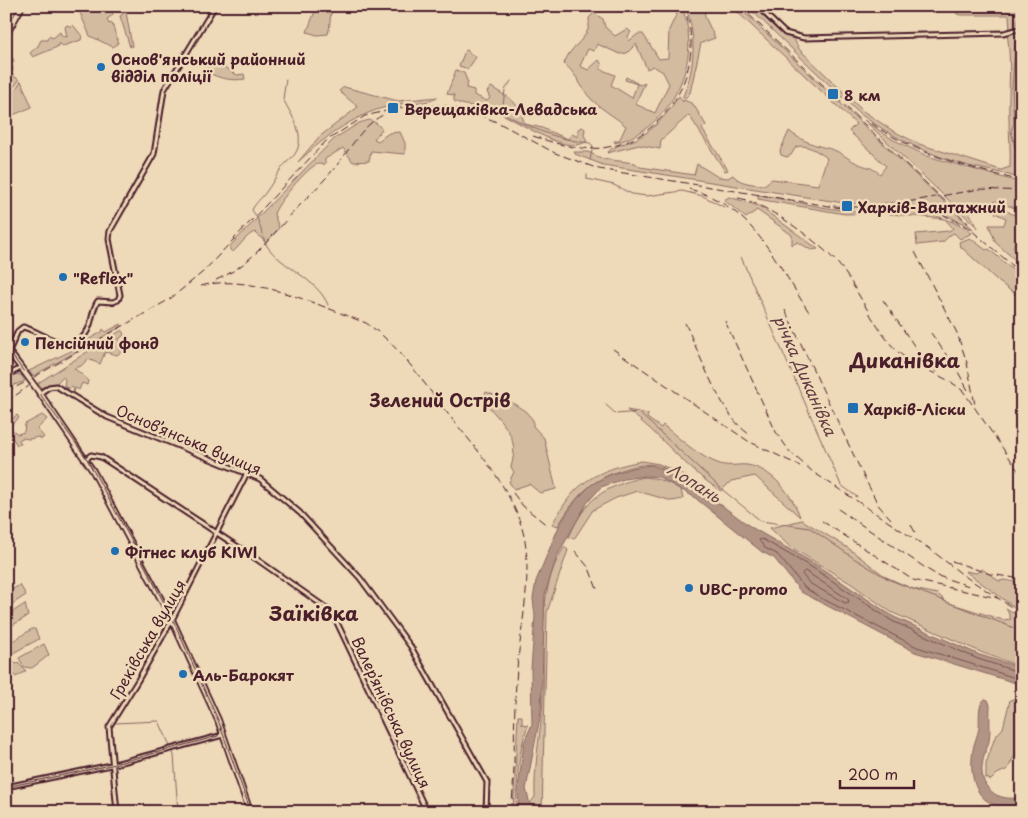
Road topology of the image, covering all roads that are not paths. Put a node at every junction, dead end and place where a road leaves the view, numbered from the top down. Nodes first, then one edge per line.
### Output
1 (16, 6) edge
2 (22, 6) edge
3 (215, 6) edge
4 (757, 6) edge
5 (6, 24) edge
6 (1022, 28) edge
7 (6, 35) edge
8 (7, 349) edge
9 (22, 368) junction
10 (6, 376) edge
11 (39, 393) junction
12 (86, 459) junction
13 (247, 472) junction
14 (218, 533) junction
15 (172, 620) junction
16 (223, 735) junction
17 (111, 766) junction
18 (6, 787) edge
19 (117, 812) edge
20 (250, 812) edge
21 (427, 812) edge
22 (486, 812) edge

1 - 5 main road
2 - 7 main road
3 - 8 street
4 - 6 street
8 - 9 main road
9 - 10 street
9 - 11 main road, bridge
11 - 12 main road
11 - 13 street, Основ’янська вулиця
12 - 14 street, Валер’янівська вулиця
12 - 15 main road
13 - 14 street, Греківська вулиця
13 - 22 street, Основ’янська вулиця
14 - 15 street, Греківська вулиця
14 - 21 street, Валер’янівська вулиця
15 - 16 main road
15 - 17 street, Греківська вулиця
16 - 17 street
16 - 20 main road
17 - 18 street
17 - 19 street, Греківська вулиця

